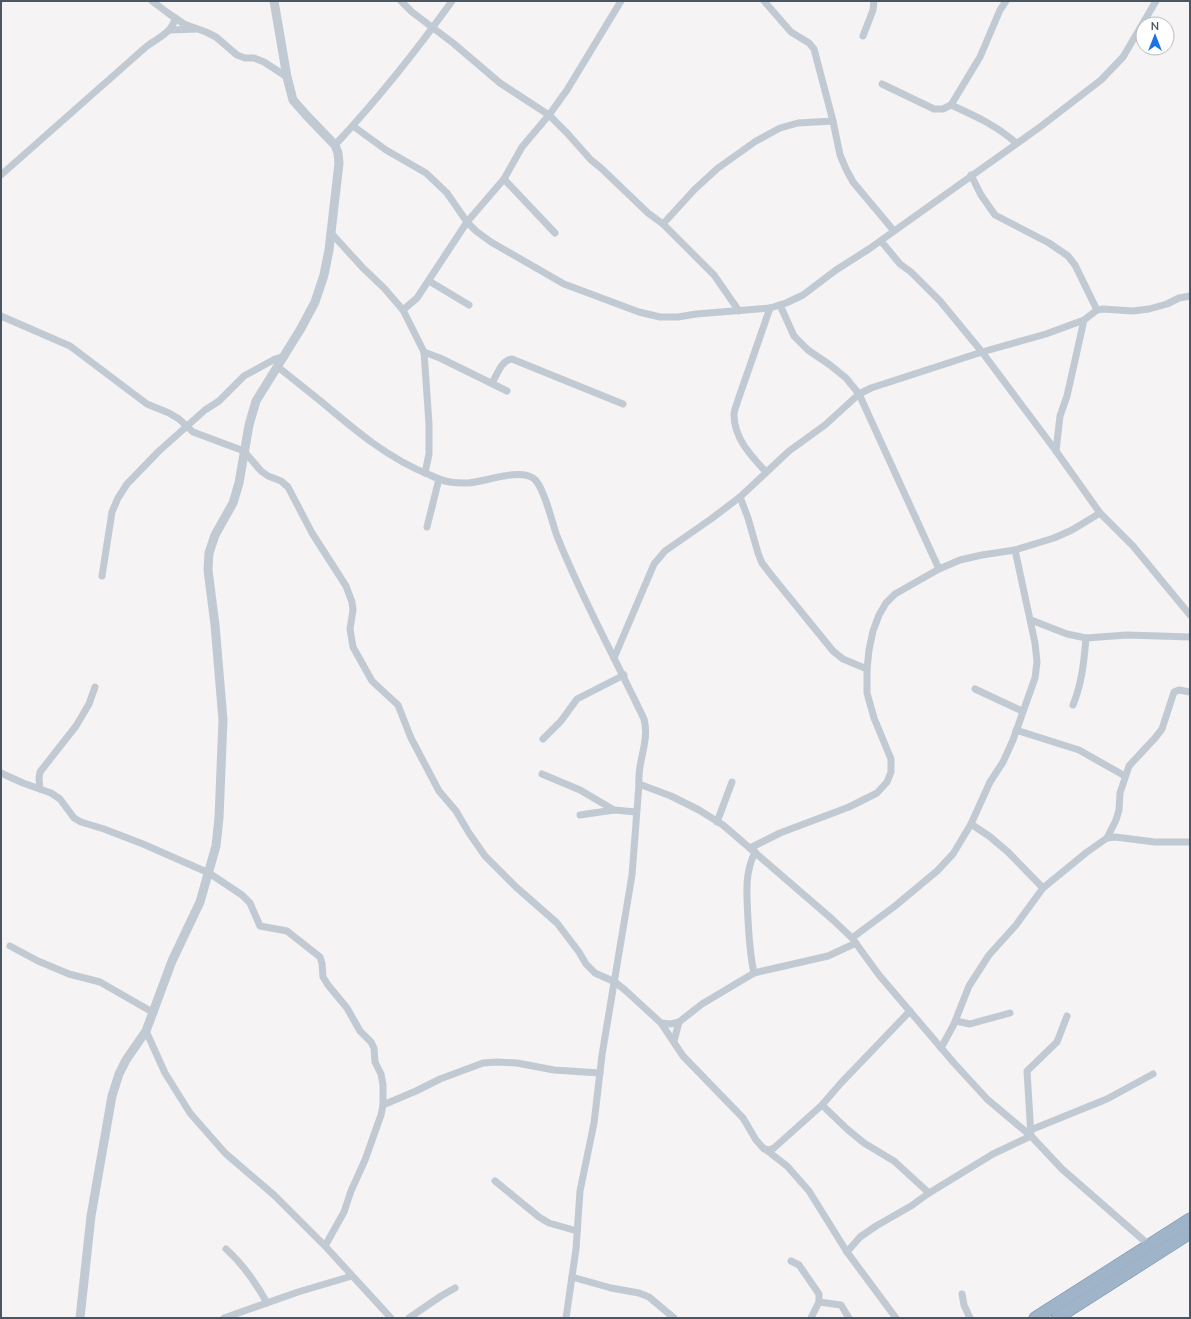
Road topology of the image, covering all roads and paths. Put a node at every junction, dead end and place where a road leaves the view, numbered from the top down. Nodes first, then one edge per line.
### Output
1 (152, 1) edge
2 (274, 1) edge
3 (401, 1) edge
4 (452, 1) edge
5 (621, 1) edge
6 (764, 1) edge
7 (874, 1) edge
8 (1006, 1) edge
9 (1156, 1) edge
10 (175, 18) junction
11 (198, 29) junction
12 (432, 29) junction
13 (170, 30) junction
14 (863, 36) dead end
15 (287, 77) junction
16 (882, 84) dead end
17 (951, 105) junction
18 (550, 115) junction
19 (833, 121) junction
20 (352, 126) junction
21 (1016, 143) junction
22 (335, 145) junction
23 (971, 175) junction
24 (1, 176) edge
25 (504, 179) junction
26 (468, 222) junction
27 (663, 224) junction
28 (894, 231) junction
29 (555, 233) dead end
30 (332, 234) junction
31 (881, 241) junction
32 (429, 281) junction
33 (1190, 296) edge
34 (469, 305) dead end
35 (780, 305) junction
36 (770, 308) junction
37 (403, 310) junction
38 (1098, 310) junction
39 (738, 311) junction
40 (1, 316) edge
41 (1084, 320) junction
42 (424, 352) junction
43 (982, 352) junction
44 (285, 356) junction
45 (278, 367) junction
46 (492, 383) junction
47 (507, 391) dead end
48 (859, 394) junction
49 (623, 404) dead end
50 (186, 426) junction
51 (244, 451) junction
52 (1056, 451) junction
53 (766, 472) junction
54 (426, 474) junction
55 (439, 479) junction
56 (740, 497) junction
57 (1100, 513) junction
58 (427, 527) dead end
59 (1015, 550) junction
60 (939, 569) junction
61 (102, 576) dead end
62 (1190, 615) edge
63 (1031, 620) junction
64 (1190, 637) edge
65 (1086, 638) junction
66 (614, 658) junction
67 (867, 669) junction
68 (624, 675) junction
69 (95, 686) dead end
70 (975, 689) dead end
71 (1190, 692) edge
72 (1073, 704) dead end
73 (1022, 711) junction
74 (1016, 730) junction
75 (543, 739) dead end
76 (1, 773) edge
77 (542, 774) dead end
78 (1126, 776) junction
79 (732, 782) dead end
80 (639, 784) junction
81 (40, 789) junction
82 (614, 810) junction
83 (636, 812) junction
84 (580, 815) dead end
85 (717, 822) junction
86 (970, 824) junction
87 (1107, 838) junction
88 (1190, 842) edge
89 (752, 850) junction
90 (209, 873) junction
91 (1043, 888) junction
92 (854, 940) junction
93 (10, 946) dead end
94 (754, 973) junction
95 (615, 982) junction
96 (910, 1011) junction
97 (154, 1013) junction
98 (1010, 1013) dead end
99 (1066, 1016) dead end
100 (956, 1021) junction
101 (679, 1022) junction
102 (661, 1024) junction
103 (146, 1031) junction
104 (674, 1041) junction
105 (941, 1048) junction
106 (600, 1073) junction
107 (1153, 1074) dead end
108 (383, 1105) junction
109 (822, 1105) junction
110 (1030, 1133) junction
111 (764, 1149) junction
112 (495, 1181) dead end
113 (929, 1193) junction
114 (1190, 1219) edge
115 (577, 1231) junction
116 (1190, 1234) edge
117 (1149, 1245) junction
118 (324, 1246) junction
119 (226, 1249) dead end
120 (847, 1252) junction
121 (791, 1261) dead end
122 (352, 1276) junction
123 (572, 1277) junction
124 (455, 1288) dead end
125 (962, 1294) dead end
126 (820, 1302) junction
127 (268, 1303) junction
128 (80, 1318) edge
129 (224, 1318) edge
130 (391, 1318) edge
131 (409, 1318) edge
132 (566, 1318) edge
133 (673, 1318) edge
134 (811, 1318) edge
135 (849, 1318) edge
136 (896, 1318) edge
137 (970, 1318) edge
138 (1035, 1318) edge
139 (1058, 1318) edge

1 - 10 street
2 - 15 street
3 - 12 street
4 - 12 street
5 - 18 street
6 - 19 street
7 - 14 street
8 - 17 street
9 - 21 street
10 - 11 street
10 - 13 street
11 - 13 street
11 - 15 street
12 - 18 street
12 - 20 street
13 - 24 street
15 - 22 street
16 - 17 street
17 - 21 street
18 - 25 street
18 - 27 street
19 - 27 street
19 - 28 street
20 - 22 street
20 - 26 street
21 - 23 street
22 - 30 street
23 - 28 street
23 - 38 street
25 - 26 street
25 - 29 street
26 - 32 street
26 - 39 street
27 - 39 street
28 - 31 street
30 - 37 street
30 - 44 street
31 - 35 street
31 - 43 street
32 - 34 street
32 - 37 street
33 - 38 street
35 - 36 street
35 - 48 street
36 - 39 street
36 - 53 street
37 - 42 street
38 - 41 street
40 - 50 street
41 - 43 street
41 - 52 street
42 - 46 street
42 - 54 street
43 - 48 street
43 - 52 street
44 - 45 street
44 - 50 street
45 - 51 street
45 - 54 street
46 - 47 street
46 - 49 street
48 - 53 street
48 - 60 street
50 - 51 street
50 - 61 street
51 - 90 street
51 - 95 street
52 - 57 street
53 - 56 street
54 - 55 street
55 - 58 street
55 - 66 street
56 - 66 street
56 - 67 street
57 - 59 street
57 - 62 street
59 - 60 street
59 - 63 street
60 - 67 street
63 - 65 street
63 - 73 street
64 - 65 street
65 - 72 street
66 - 68 street
67 - 89 street
68 - 75 street
68 - 80 street
69 - 81 street
70 - 73 street
71 - 78 street
73 - 74 street
74 - 78 street
74 - 86 street
76 - 81 street
77 - 82 street
78 - 87 street
79 - 85 street
80 - 83 street
80 - 85 street
81 - 90 street
82 - 83 street
82 - 84 street
83 - 95 street
85 - 89 street
86 - 91 street
86 - 92 street
87 - 88 street
87 - 91 street
89 - 92 street
89 - 94 street
90 - 97 street
90 - 108 street
91 - 100 street
92 - 94 street
92 - 96 street
93 - 97 street
94 - 101 street
95 - 102 street
95 - 106 street
96 - 105 street
96 - 109 street
97 - 103 street
98 - 100 street
99 - 110 street
100 - 105 street
101 - 102 street
101 - 104 street
102 - 104 street
103 - 118 street
103 - 128 street
104 - 111 street
105 - 110 street
106 - 108 street
106 - 115 street
107 - 110 street
108 - 118 street
109 - 111 street
109 - 113 street
110 - 113 street
110 - 117 street
111 - 120 street
112 - 115 street
113 - 120 street
114 - 117 highway
115 - 123 street
116 - 139 highway
117 - 138 highway
118 - 122 street
119 - 127 street
120 - 136 street
121 - 126 street
122 - 127 street
122 - 130 street
123 - 132 street
123 - 133 street
124 - 131 street
125 - 137 street
126 - 134 street
126 - 135 street
127 - 129 street

